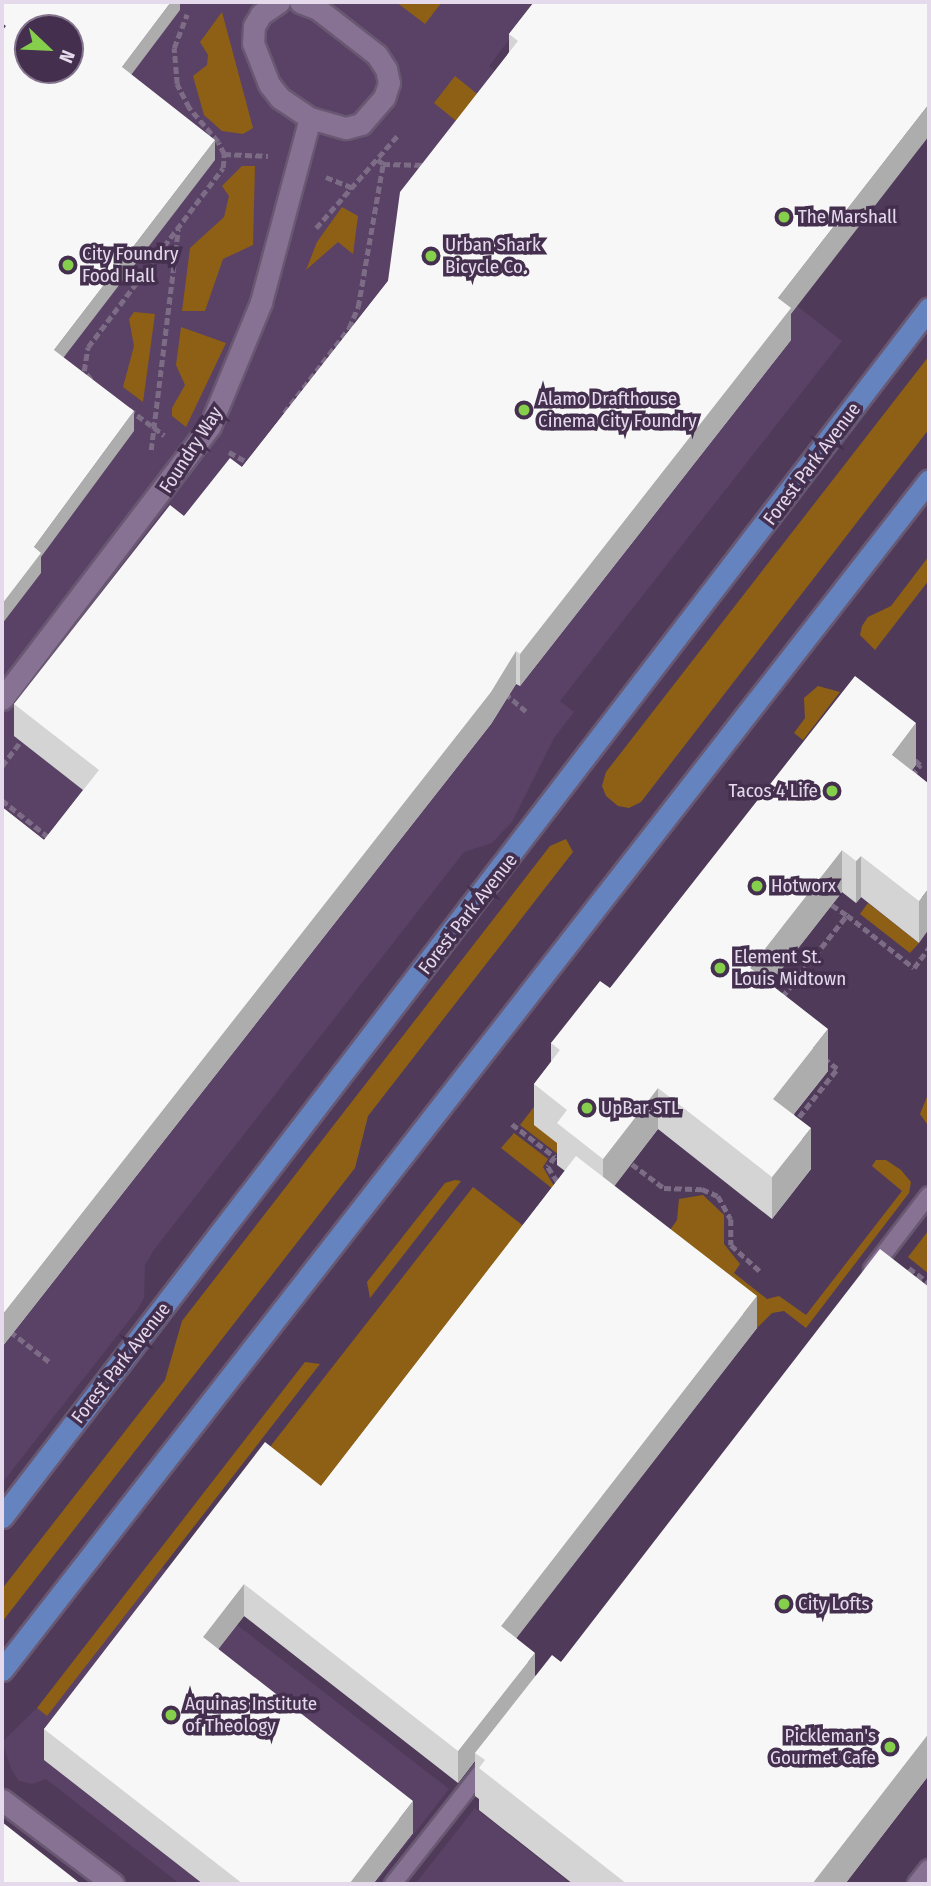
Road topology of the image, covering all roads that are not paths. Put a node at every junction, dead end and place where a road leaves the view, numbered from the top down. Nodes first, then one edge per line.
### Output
1 (300, 2) edge
2 (264, 6) edge
3 (310, 118) junction
4 (929, 308) edge
5 (929, 480) edge
6 (2, 699) edge
7 (929, 1195) edge
8 (860, 1284) edge
9 (2, 1517) edge
10 (2, 1670) edge
11 (504, 1742) edge
12 (2, 1800) edge
13 (929, 1870) edge
14 (113, 1884) edge
15 (393, 1884) edge
16 (918, 1884) edge

1 - 3 street
2 - 3 street
3 - 6 street, Foundry Way
4 - 9 main road, Forest Park Avenue
5 - 10 main road
7 - 8 lane
11 - 15 lane
12 - 14 street
13 - 16 street

